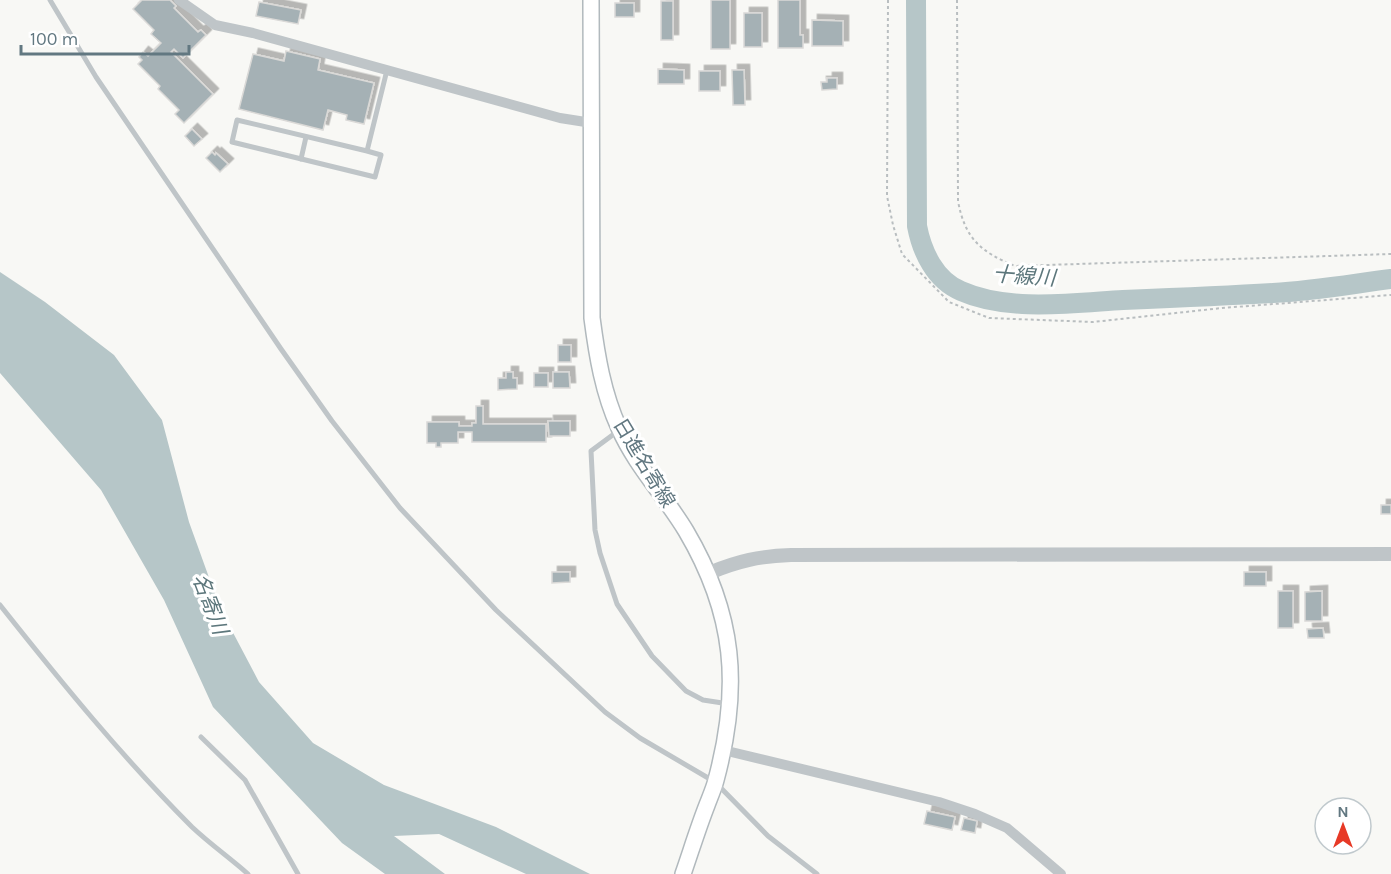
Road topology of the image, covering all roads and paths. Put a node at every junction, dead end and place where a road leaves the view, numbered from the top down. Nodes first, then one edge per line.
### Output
1 (50, 0) edge
2 (179, 0) edge
3 (591, 0) edge
4 (888, 0) edge
5 (957, 0) edge
6 (387, 70) junction
7 (592, 123) junction
8 (306, 137) junction
9 (367, 151) junction
10 (301, 159) junction
11 (1391, 254) edge
12 (1391, 295) edge
13 (620, 430) junction
14 (1391, 554) edge
15 (709, 573) junction
16 (0, 606) edge
17 (730, 705) junction
18 (201, 737) dead end
19 (723, 750) junction
20 (716, 782) junction
21 (248, 874) edge
22 (298, 874) edge
23 (683, 874) edge
24 (817, 874) edge
25 (1061, 874) edge

1 - 20 lane
2 - 6 street
3 - 7 main road, 日進名寄線
4 - 12 path
5 - 11 path
6 - 7 street
6 - 9 lane
7 - 13 main road, 日進名寄線
8 - 9 lane
8 - 10 lane
8 - 10 lane
9 - 10 lane
13 - 15 main road, 日進名寄線
13 - 17 lane
14 - 15 street
15 - 17 main road, 日進名寄線
16 - 21 lane
17 - 19 main road, 日進名寄線
18 - 22 lane
19 - 20 main road, 日進名寄線
19 - 25 street
20 - 23 main road, 日進名寄線
20 - 24 lane

